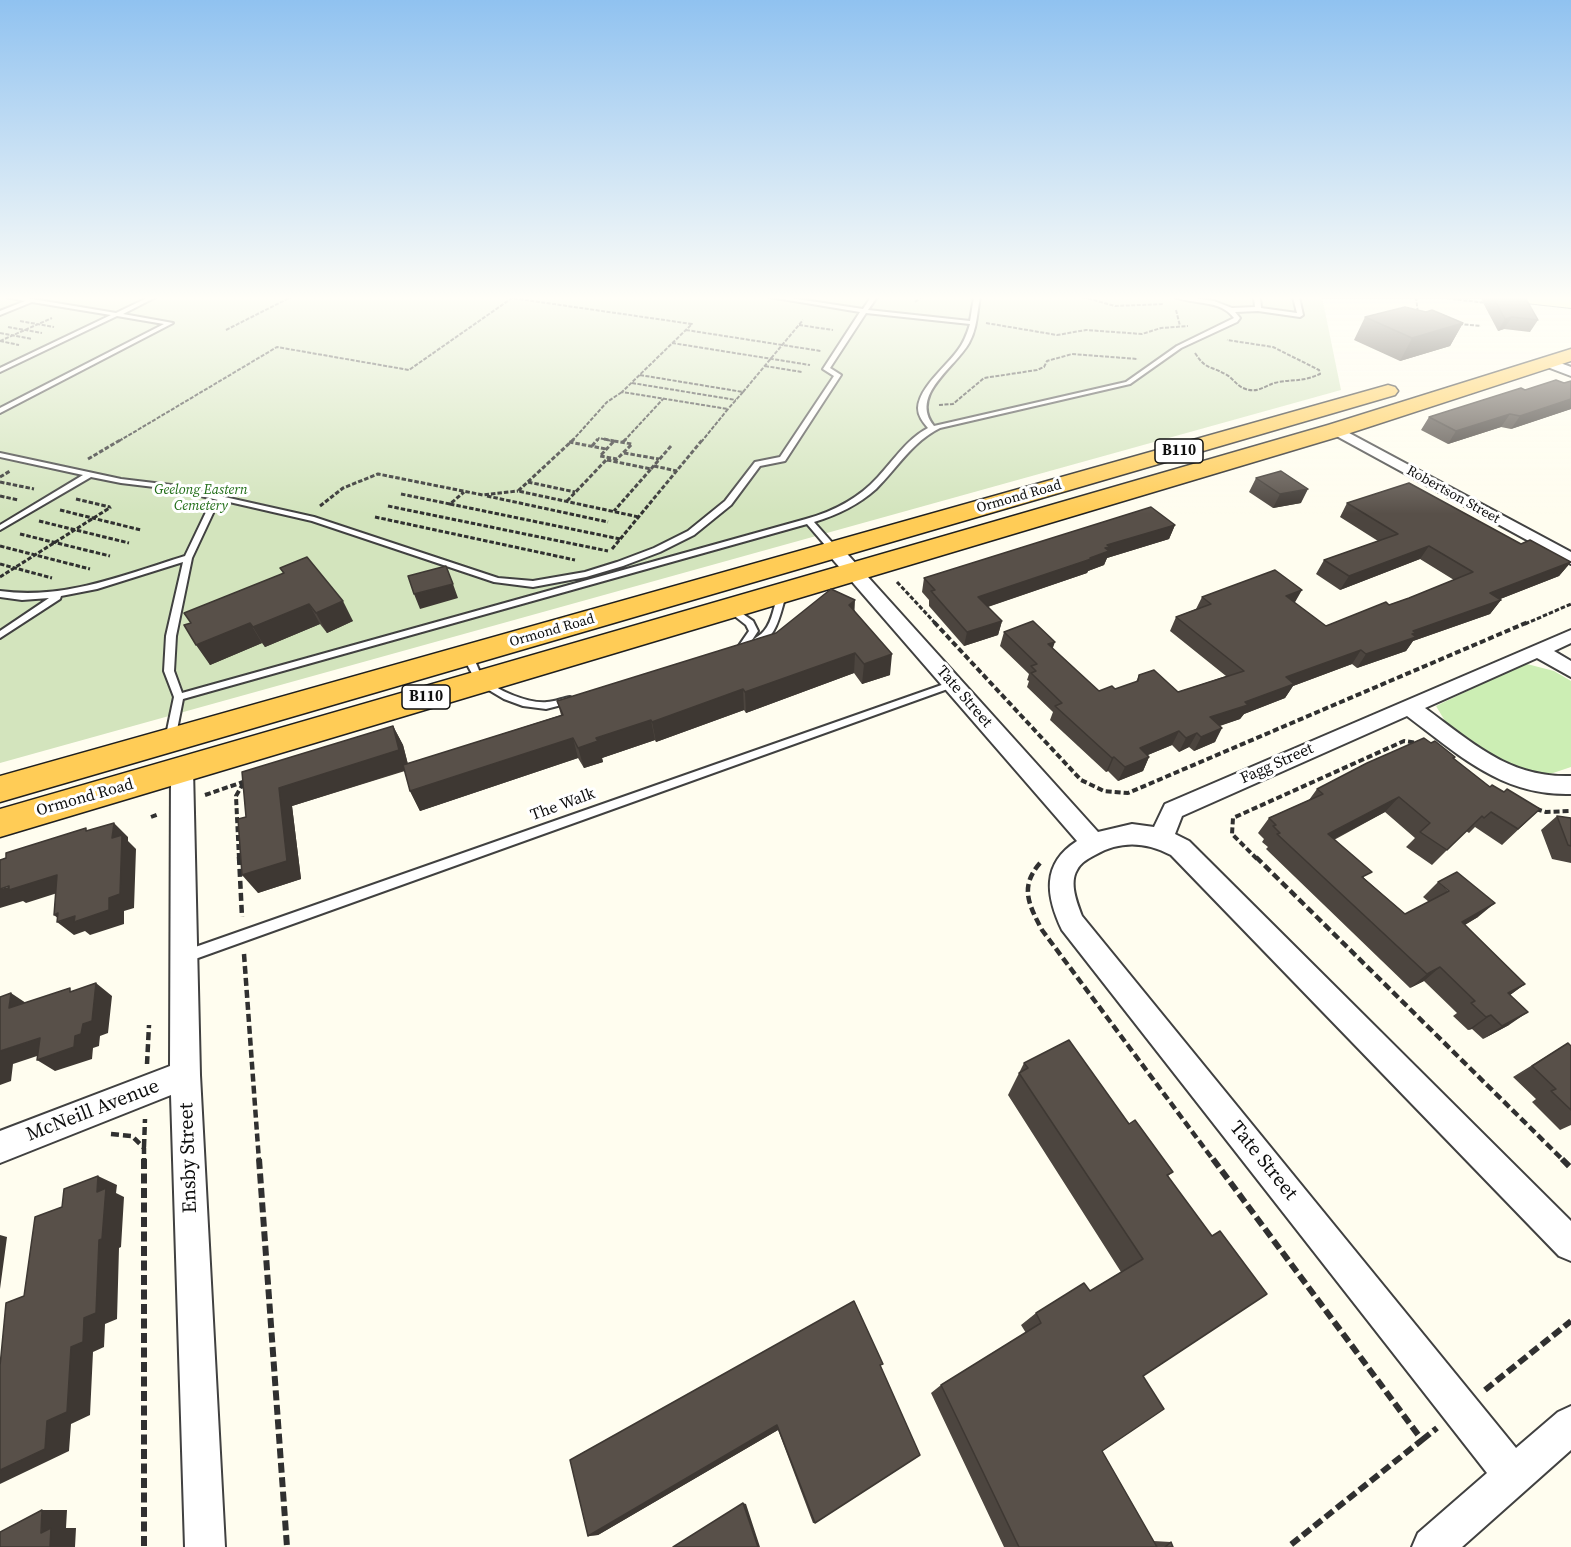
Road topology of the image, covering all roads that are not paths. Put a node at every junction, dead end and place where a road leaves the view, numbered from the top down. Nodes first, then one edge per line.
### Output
1 (82, 369) edge
2 (826, 369) edge
3 (946, 369) edge
4 (1147, 369) edge
5 (1469, 369) edge
6 (1524, 369) edge
7 (0, 411) edge
8 (932, 428) junction
9 (1336, 430) junction
10 (0, 454) edge
11 (90, 474) junction
12 (223, 499) junction
13 (809, 521) junction
14 (0, 528) edge
15 (188, 558) junction
16 (1571, 559) edge
17 (844, 560) junction
18 (783, 592) junction
19 (0, 594) edge
20 (57, 596) junction
21 (729, 607) junction
22 (0, 635) edge
23 (1571, 636) edge
24 (743, 647) junction
25 (1538, 650) junction
26 (732, 651) edge
27 (474, 668) junction
28 (1571, 670) edge
29 (953, 684) junction
30 (585, 696) edge
31 (179, 697) junction
32 (1409, 707) junction
33 (176, 755) junction
34 (1571, 785) edge
35 (0, 789) edge
36 (0, 823) edge
37 (1162, 837) junction
38 (1094, 843) junction
39 (184, 957) junction
40 (185, 1075) junction
41 (0, 1147) edge
42 (1571, 1244) edge
43 (1571, 1425) edge
44 (1513, 1474) junction
45 (205, 1547) edge
46 (1432, 1547) edge

1 - 7 lane
2 - 12 lane
3 - 8 lane
4 - 8 lane
5 - 17 highway, Ormond Road / B110
6 - 9 highway, Ormond Road / B110
8 - 13 lane
9 - 16 street, Robertson Street
9 - 17 highway, Ormond Road / B110
10 - 11 lane
11 - 12 lane
11 - 14 lane
12 - 15 lane
13 - 17 lane
13 - 31 lane
15 - 20 lane
15 - 31 lane
17 - 18 highway, Ormond Road / B110
17 - 27 highway, Ormond Road / B110
17 - 29 street, Tate Street
18 - 21 highway, Ormond Road / B110
18 - 24 lane
19 - 20 lane
20 - 22 lane
21 - 24 lane
21 - 27 highway, Ormond Road / B110
23 - 25 street, Fagg Street
24 - 26 lane
25 - 28 street
25 - 32 street, Fagg Street
27 - 30 lane
27 - 33 highway, Ormond Road / B110
29 - 38 street, Tate Street
29 - 39 lane, The Walk
31 - 33 lane
32 - 34 street
32 - 37 street, Fagg Street
33 - 35 highway, Ormond Road / B110
33 - 36 highway, Ormond Road / B110
33 - 39 street, Ensby Street
37 - 38 street, Tate Street
37 - 42 street
38 - 44 street, Tate Street
39 - 40 street, Ensby Street
40 - 41 street, McNeill Avenue
40 - 45 street, Ensby Street
43 - 44 street
44 - 46 street

